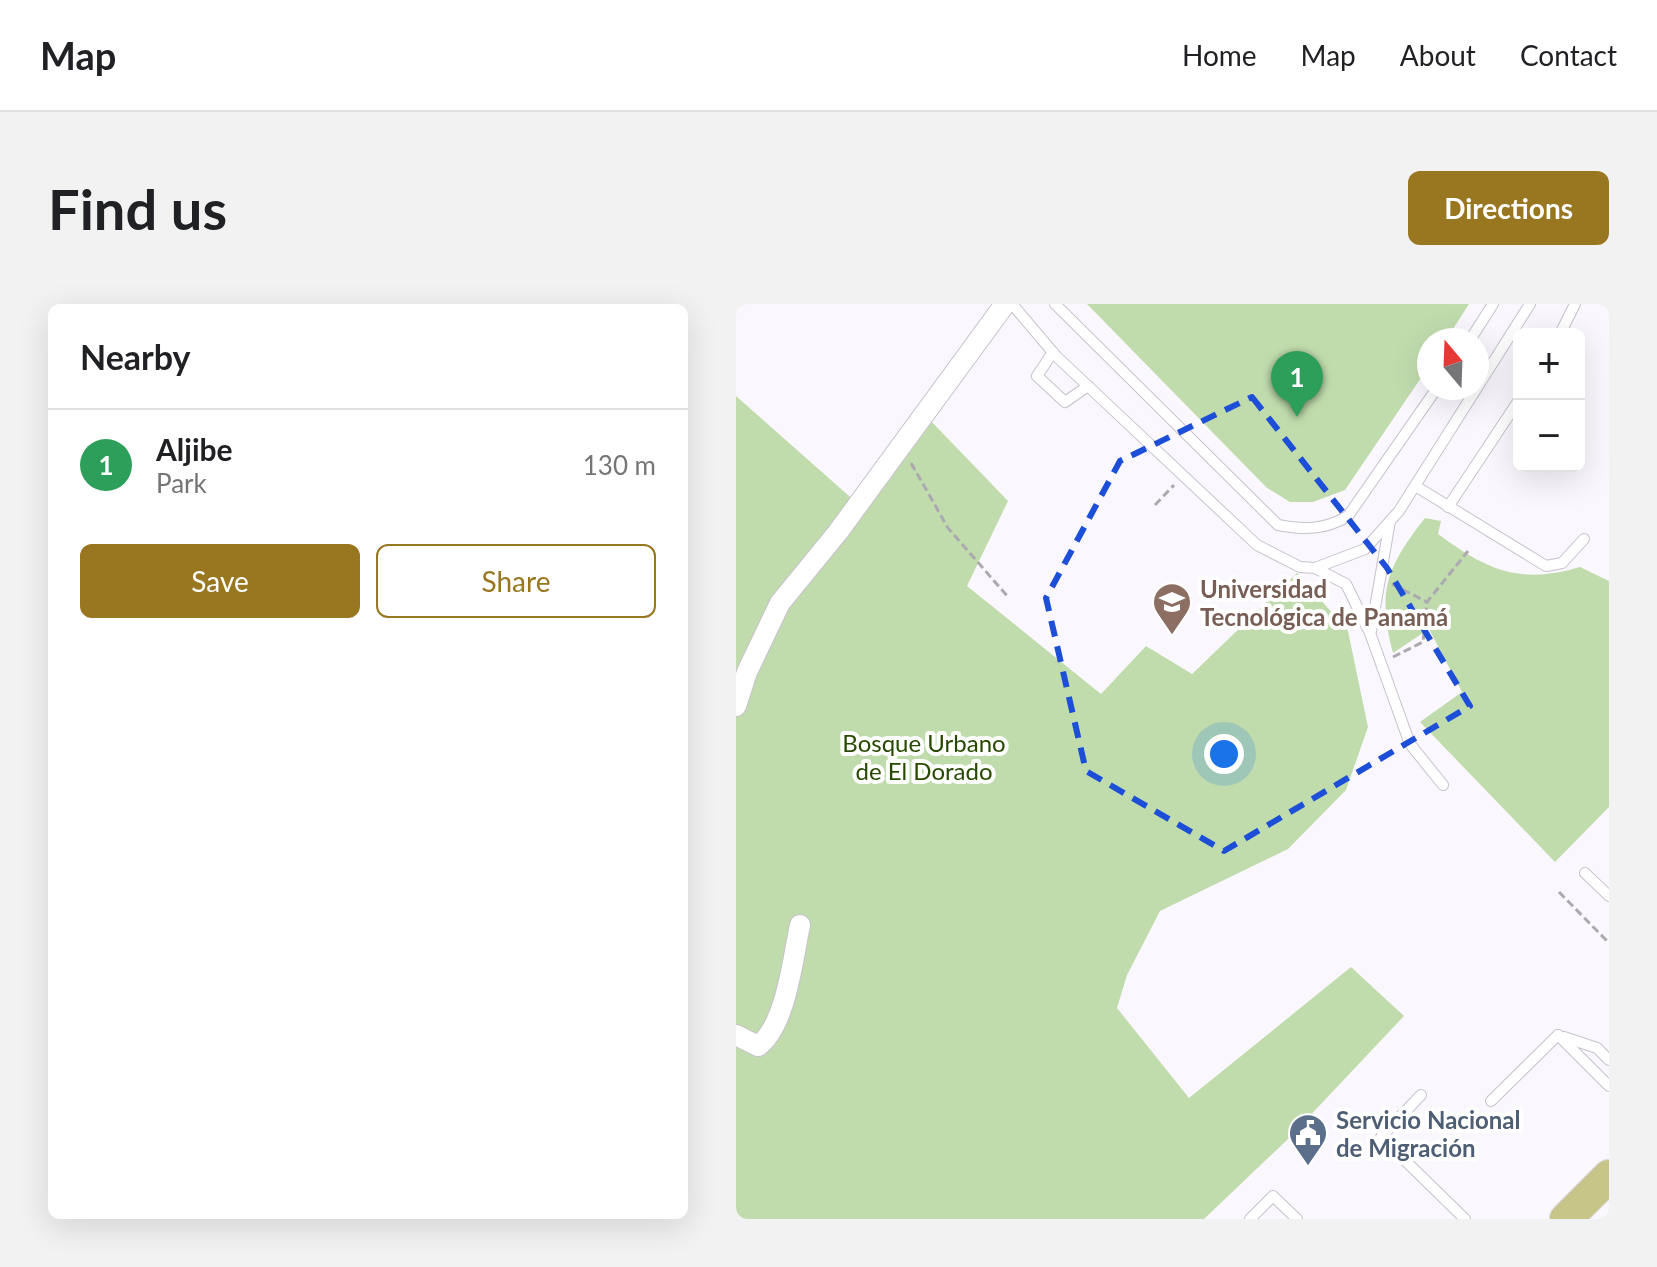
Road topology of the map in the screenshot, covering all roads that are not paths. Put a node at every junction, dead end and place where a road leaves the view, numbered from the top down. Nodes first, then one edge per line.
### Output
1 (1012, 304) edge
2 (1055, 304) edge
3 (1493, 304) edge
4 (1530, 304) edge
5 (1575, 304) edge
6 (1016, 307) edge
7 (1478, 328) edge
8 (1563, 328) edge
9 (1053, 352) junction
10 (1088, 386) junction
11 (1429, 400) edge
12 (1513, 409) edge
13 (1417, 487) junction
14 (1448, 507) junction
15 (1390, 521) junction
16 (1584, 539) dead end
17 (1315, 568) junction
18 (1370, 633) junction
19 (736, 706) edge
20 (1443, 785) dead end
21 (1585, 873) dead end
22 (1609, 896) edge
23 (800, 925) dead end
24 (736, 1035) edge
25 (1558, 1035) junction
26 (1609, 1060) edge
27 (1609, 1086) edge
28 (1421, 1095) dead end
29 (1491, 1101) dead end
30 (1609, 1176) edge
31 (1250, 1219) edge
32 (1297, 1219) edge
33 (1465, 1219) edge
34 (1566, 1219) edge

1 - 6 lane
2 - 11 lane
3 - 7 lane
4 - 13 lane
5 - 8 lane
6 - 9 lane
6 - 19 street
9 - 10 lane
9 - 10 lane
10 - 17 lane
12 - 14 lane
13 - 14 lane
13 - 15 lane
14 - 16 lane
15 - 17 lane
15 - 18 lane
17 - 18 lane
18 - 20 lane
21 - 22 lane
23 - 24 street
25 - 26 lane
25 - 27 lane
25 - 29 lane
28 - 33 lane
30 - 34 main road
31 - 32 lane

